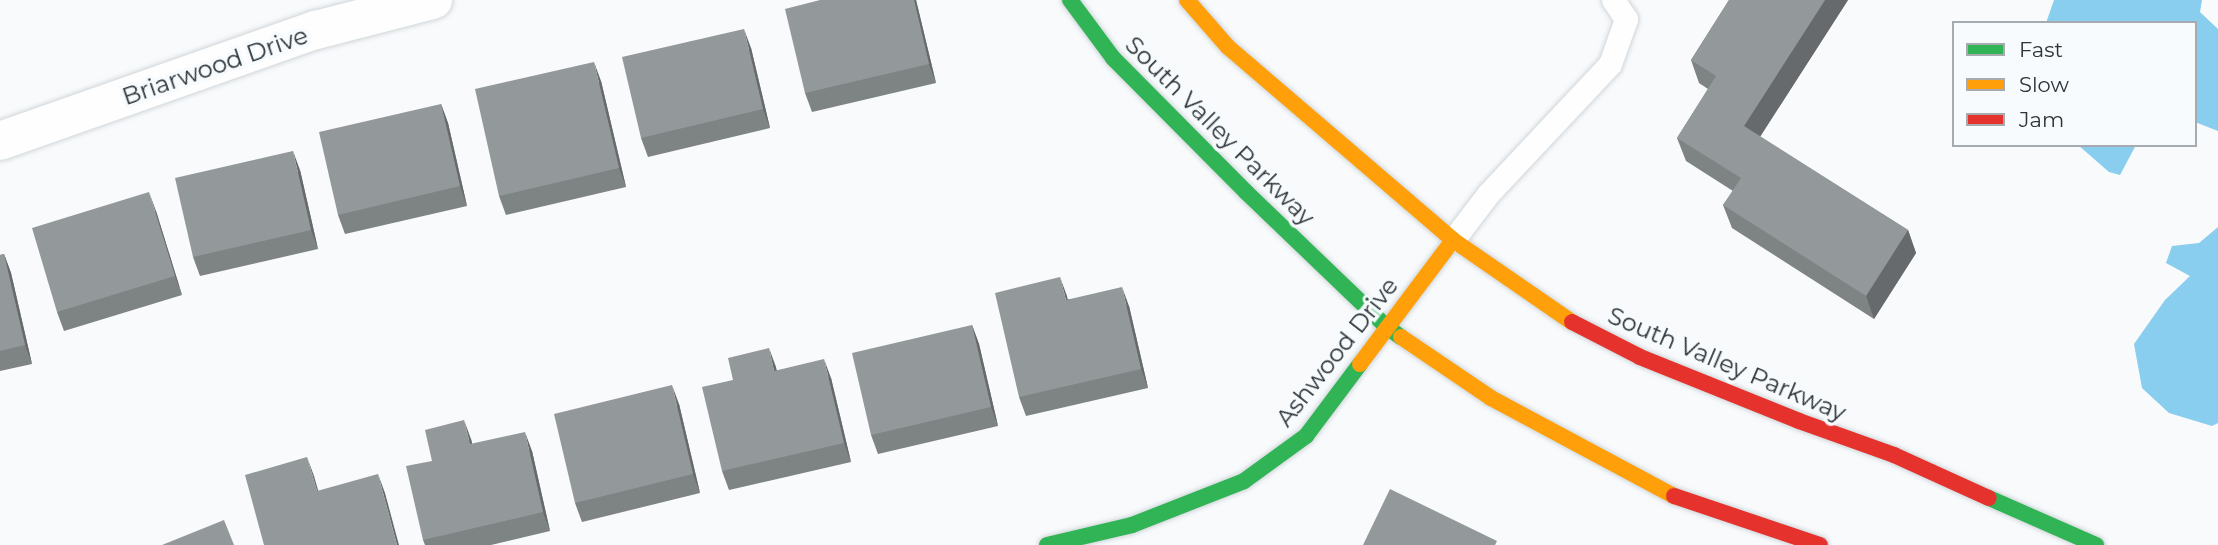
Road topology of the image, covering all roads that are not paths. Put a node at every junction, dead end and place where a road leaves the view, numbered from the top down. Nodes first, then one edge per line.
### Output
1 (433, 0) edge
2 (1070, 0) edge
3 (1187, 0) edge
4 (1614, 0) edge
5 (0, 141) edge
6 (1453, 240) junction
7 (1387, 327) junction
8 (1047, 545) edge
9 (1821, 545) edge
10 (2096, 545) edge

1 - 5 street, Briarwood Drive
2 - 7 main road, South Valley Parkway
3 - 6 main road, South Valley Parkway
4 - 6 lane
6 - 7 main road, Ashwood Drive
6 - 10 main road, South Valley Parkway
7 - 8 main road, Ashwood Drive
7 - 9 main road, South Valley Parkway

